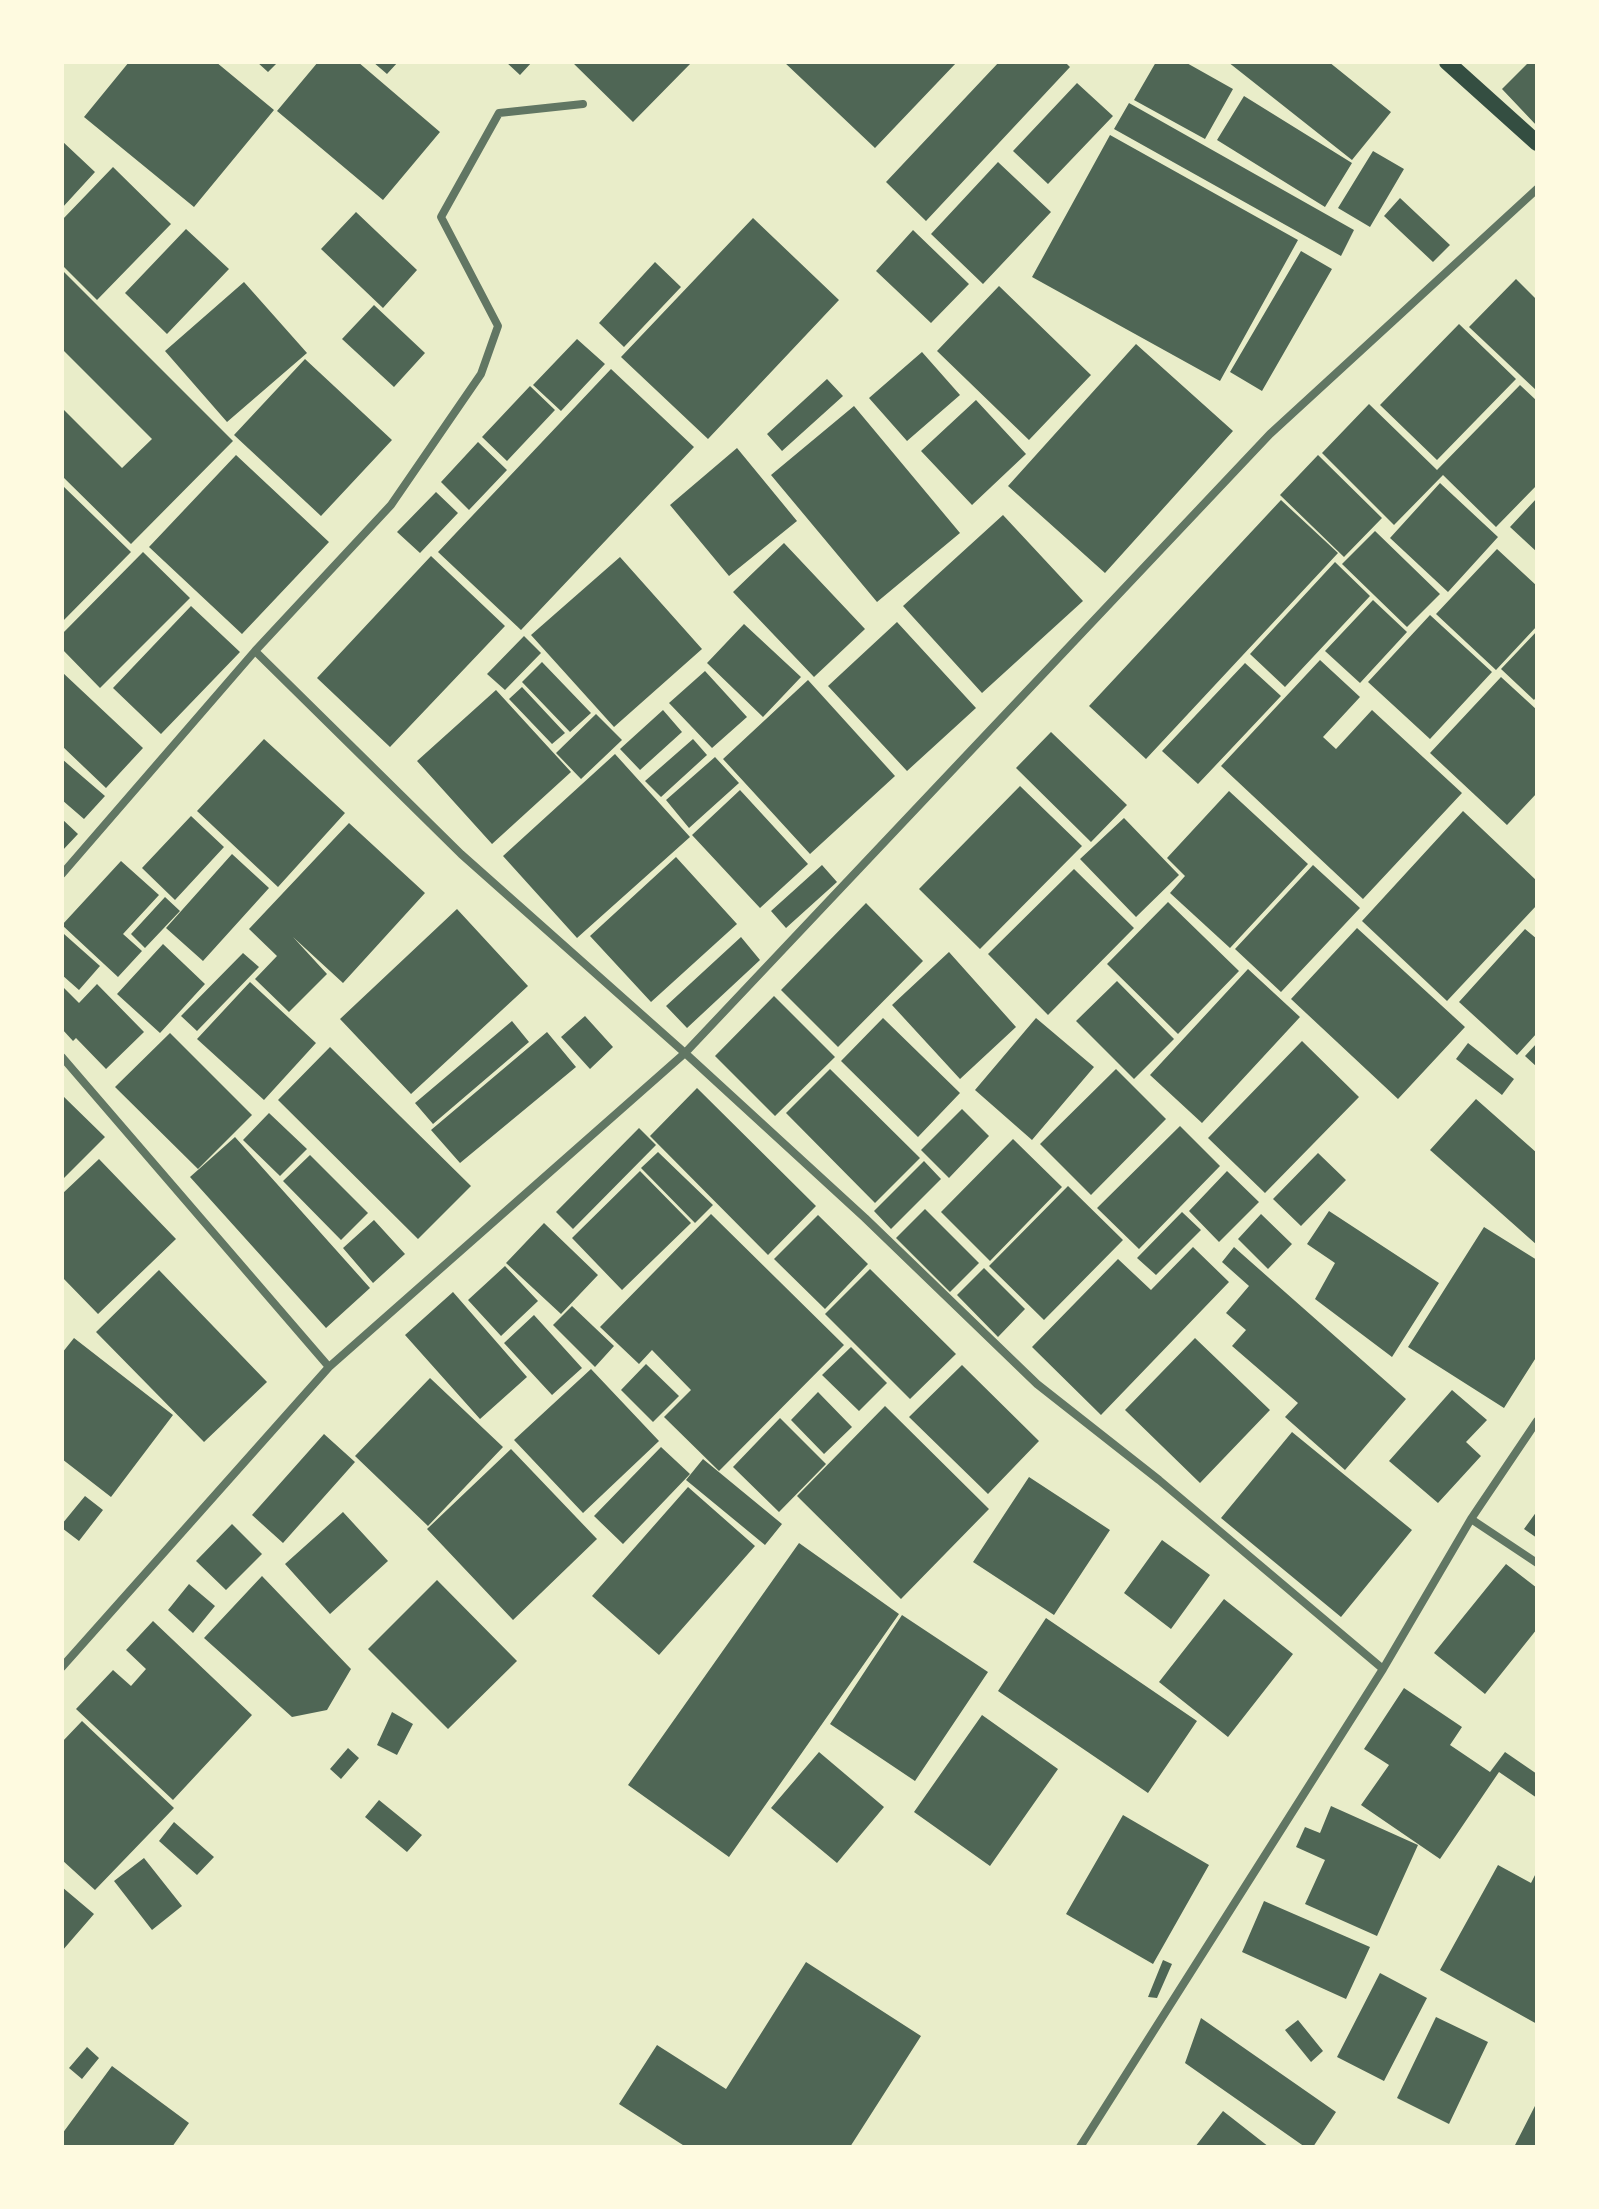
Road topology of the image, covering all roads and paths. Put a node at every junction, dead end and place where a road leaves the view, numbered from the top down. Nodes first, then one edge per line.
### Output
1 (1447, 62) edge
2 (583, 104) dead end
3 (1537, 143) edge
4 (1537, 189) edge
5 (255, 651) junction
6 (62, 874) edge
7 (685, 1053) junction
8 (62, 1057) edge
9 (329, 1367) junction
10 (1537, 1421) edge
11 (1471, 1519) junction
12 (1537, 1563) edge
13 (62, 1667) edge
14 (1383, 1669) junction
15 (1080, 2147) edge

1 - 3 main road
2 - 5 street
4 - 7 street
5 - 6 street
5 - 7 street
7 - 9 street
7 - 14 street
8 - 9 street
9 - 13 street
10 - 11 street
11 - 12 street
11 - 14 street
14 - 15 street

